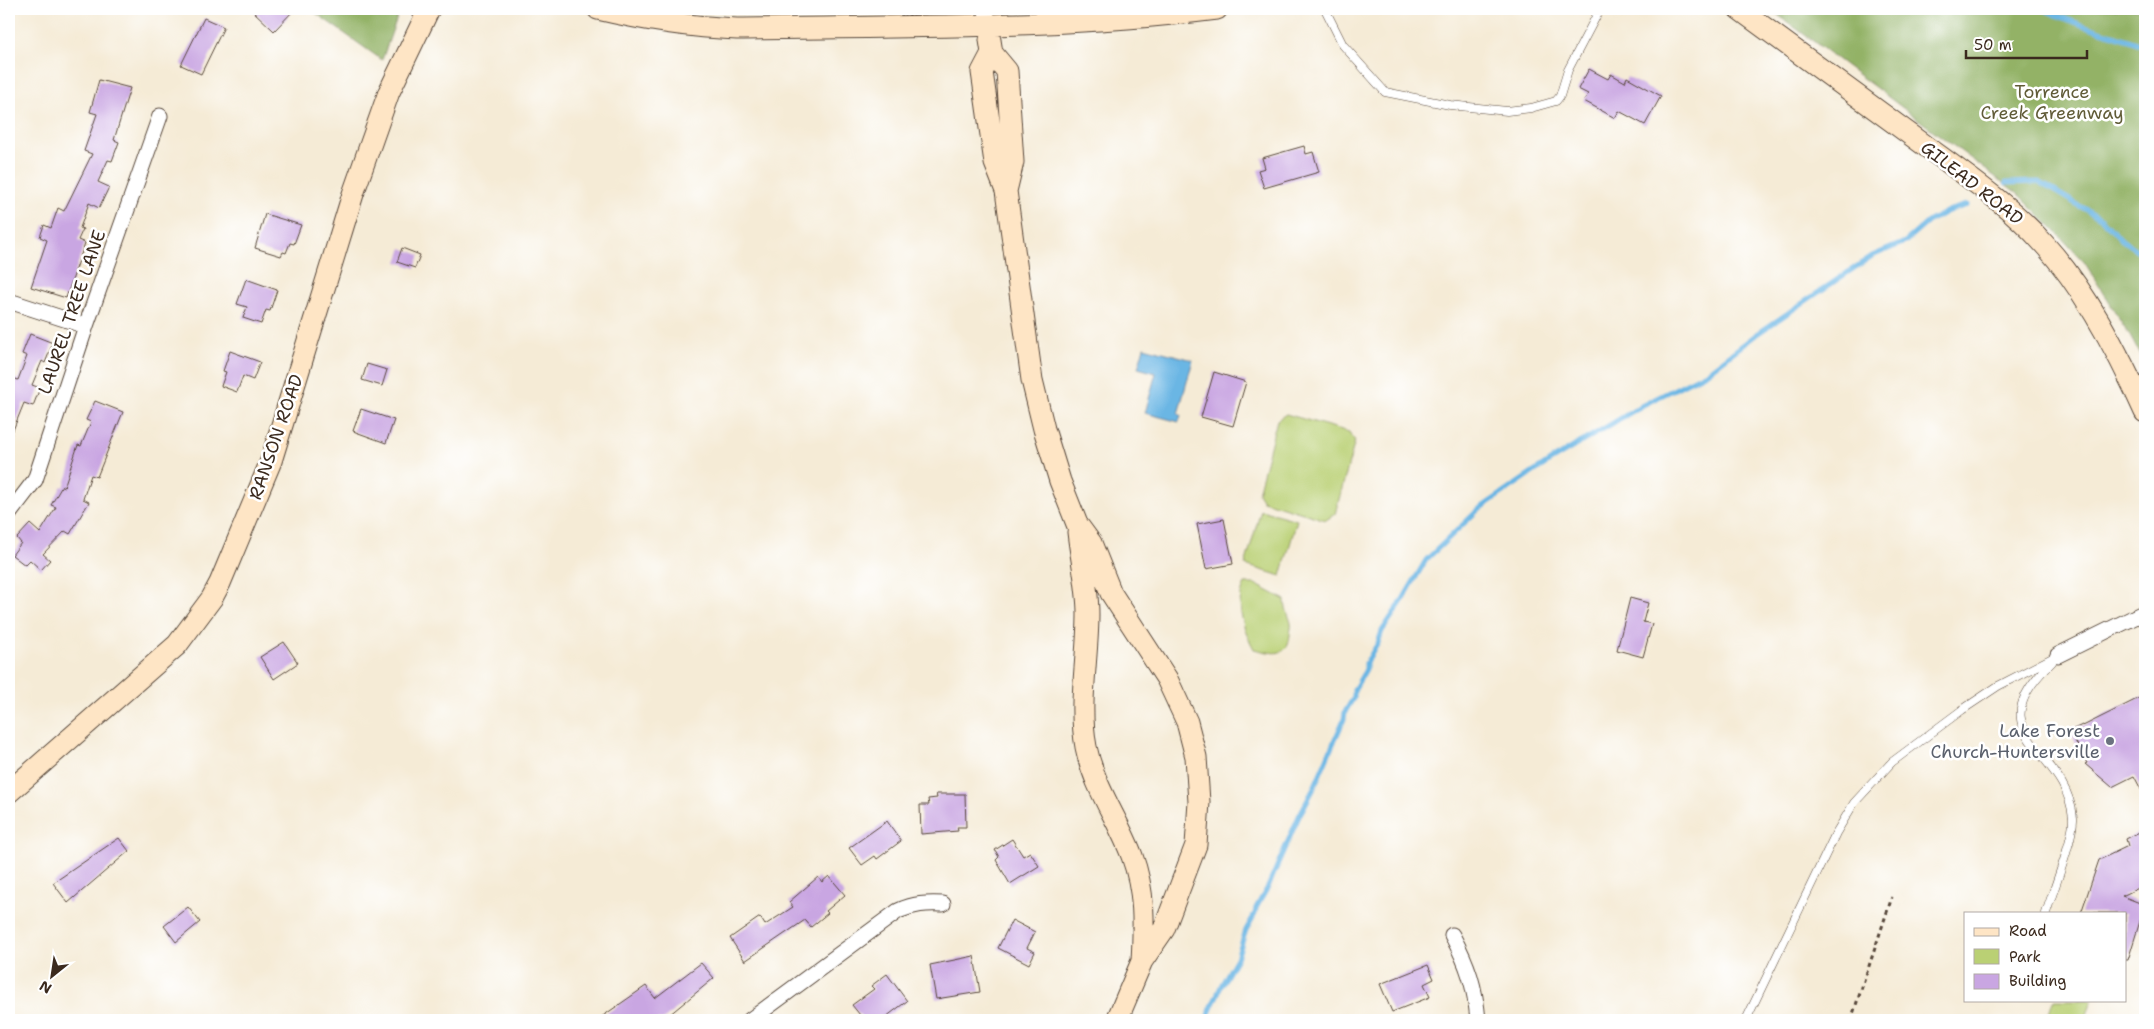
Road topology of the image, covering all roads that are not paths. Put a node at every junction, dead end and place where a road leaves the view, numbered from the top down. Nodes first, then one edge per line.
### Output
1 (429, 9) edge
2 (598, 9) edge
3 (1217, 9) edge
4 (1325, 9) edge
5 (1600, 9) edge
6 (1739, 9) edge
7 (987, 17) edge
8 (160, 116) dead end
9 (9, 301) edge
10 (86, 326) junction
11 (2144, 408) edge
12 (9, 514) edge
13 (1077, 524) junction
14 (2145, 612) edge
15 (2058, 655) junction
16 (9, 792) edge
17 (943, 904) dead end
18 (2046, 912) edge
19 (1452, 935) dead end
20 (1142, 962) junction
21 (750, 1020) edge
22 (1117, 1020) edge
23 (1478, 1020) edge
24 (1746, 1020) edge

1 - 16 street, RANSON ROAD
2 - 7 street
3 - 7 street
4 - 5 lane
6 - 11 street, GILEAD ROAD
7 - 13 street
8 - 10 street, LAUREL TREE LANE
9 - 10 street
10 - 12 street, LAUREL TREE LANE
13 - 20 street
13 - 20 street
14 - 15 street
15 - 18 lane
15 - 24 lane
17 - 21 street
19 - 23 street
20 - 22 street

